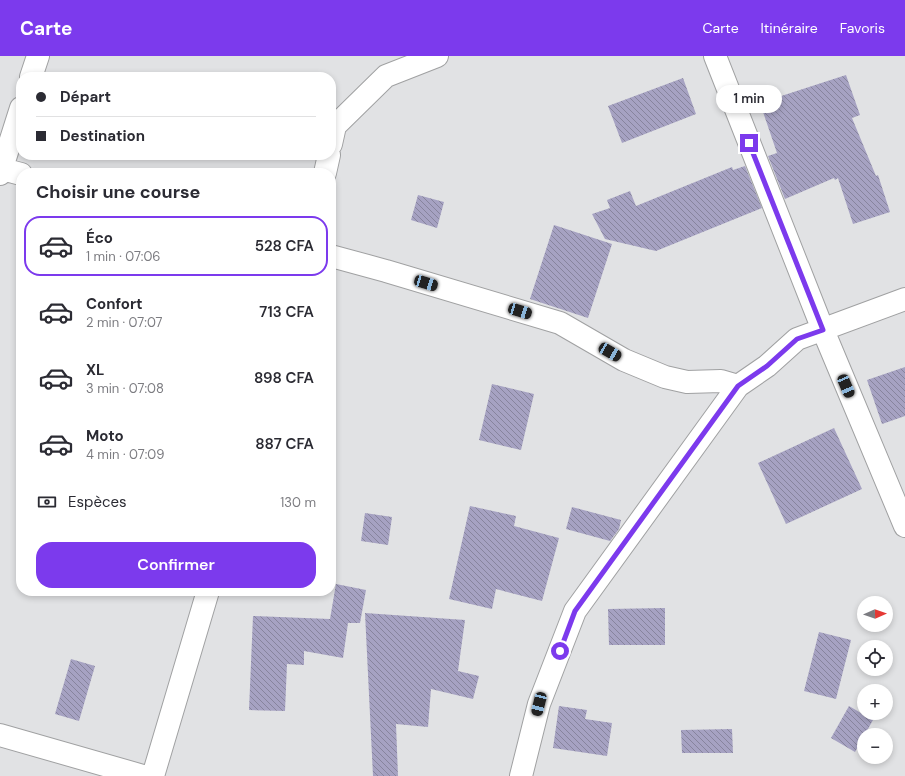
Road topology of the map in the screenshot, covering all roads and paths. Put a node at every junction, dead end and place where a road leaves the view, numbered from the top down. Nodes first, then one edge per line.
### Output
1 (38, 56) edge
2 (437, 56) edge
3 (715, 56) edge
4 (33, 72) edge
5 (336, 125) edge
6 (16, 133) edge
7 (8, 172) edge
8 (336, 257) edge
9 (905, 299) edge
10 (823, 330) junction
11 (738, 386) junction
12 (905, 526) edge
13 (207, 596) edge
14 (0, 735) edge
15 (143, 776) edge
16 (153, 776) edge
17 (521, 776) edge

1 - 4 street
2 - 5 street
3 - 10 street
6 - 7 street
8 - 11 street
9 - 10 street
10 - 11 street
10 - 12 street
11 - 17 street
13 - 16 street
14 - 15 street

